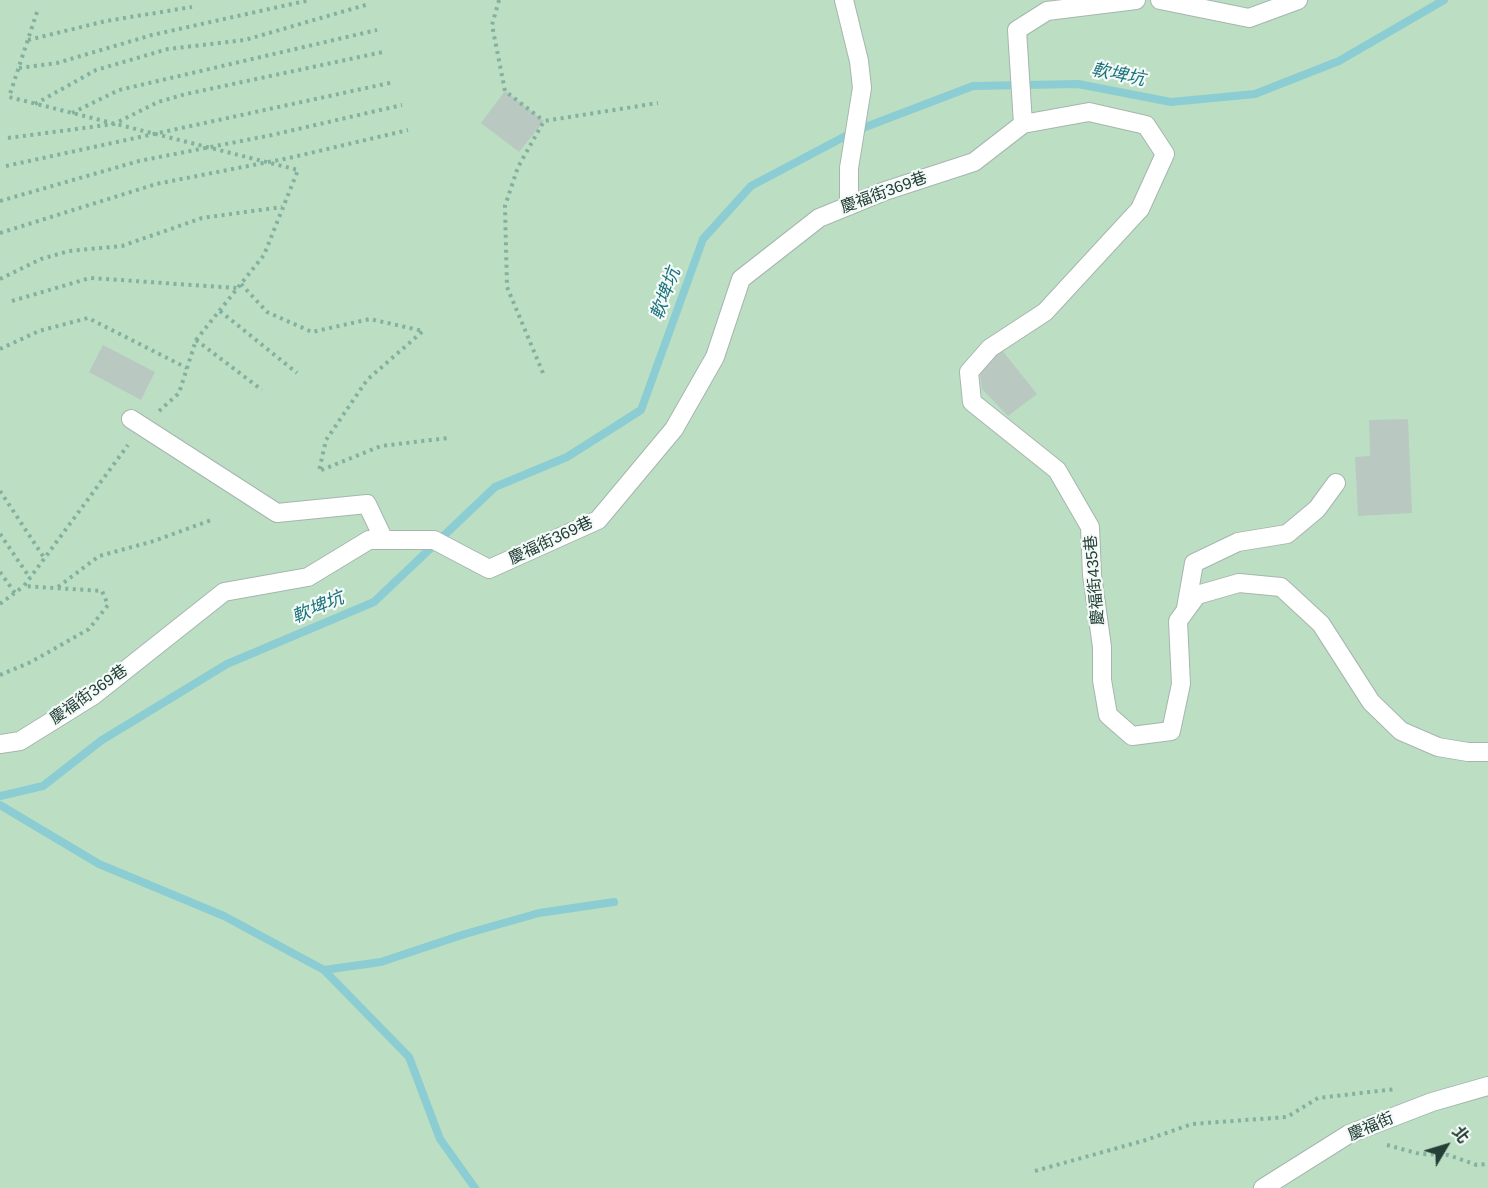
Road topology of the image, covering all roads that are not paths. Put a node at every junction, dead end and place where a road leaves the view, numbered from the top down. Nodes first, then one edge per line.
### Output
1 (844, 0) edge
2 (1136, 0) edge
3 (1160, 0) edge
4 (1298, 0) edge
5 (1023, 123) junction
6 (849, 206) junction
7 (136, 423) road end
8 (1336, 483) dead end
9 (377, 540) junction
10 (1185, 611) junction
11 (0, 744) edge
12 (1488, 752) edge
13 (1488, 1086) edge
14 (1263, 1188) edge

1 - 6 street
2 - 5 street
3 - 4 street
5 - 6 street, 慶福街369巷
5 - 10 street, 慶福街435巷
6 - 9 street, 慶福街369巷
7 - 9 street
8 - 10 street
9 - 11 street, 慶福街369巷
10 - 12 street
13 - 14 street, 慶福街

